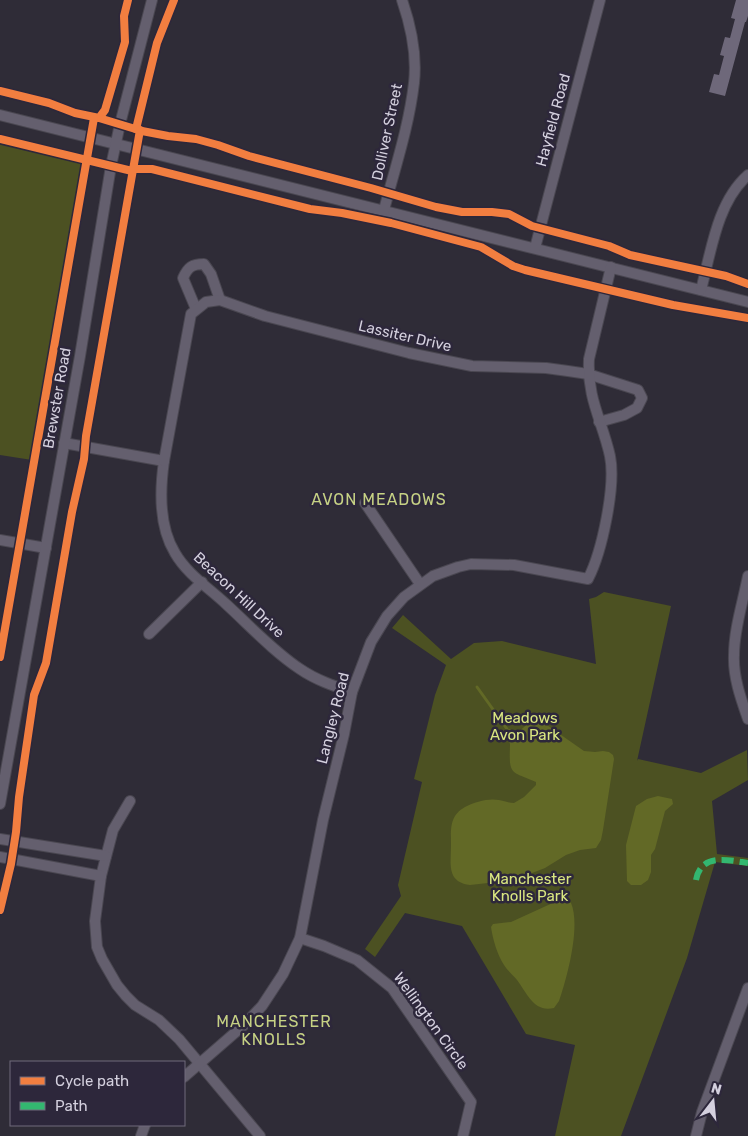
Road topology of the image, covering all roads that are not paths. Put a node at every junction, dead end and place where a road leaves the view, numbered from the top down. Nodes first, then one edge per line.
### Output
1 (152, 0) edge
2 (402, 0) edge
3 (600, 0) edge
4 (0, 114) edge
5 (117, 144) junction
6 (748, 175) edge
7 (384, 210) junction
8 (535, 248) junction
9 (611, 267) junction
10 (701, 290) junction
11 (220, 300) junction
12 (748, 302) edge
13 (196, 309) junction
14 (588, 374) junction
15 (599, 422) junction
16 (64, 443) junction
17 (164, 461) junction
18 (365, 503) dead end
19 (0, 540) edge
20 (46, 548) junction
21 (748, 576) edge
22 (202, 582) junction
23 (420, 584) junction
24 (745, 606) edge
25 (149, 634) dead end
26 (352, 692) junction
27 (748, 719) edge
28 (130, 801) dead end
29 (0, 804) edge
30 (0, 839) edge
31 (56, 848) junction
32 (106, 856) junction
33 (0, 857) edge
34 (52, 867) junction
35 (101, 876) junction
36 (300, 938) junction
37 (748, 988) edge
38 (199, 1063) junction
39 (185, 1076) edge
40 (260, 1136) edge
41 (463, 1136) edge
42 (696, 1136) edge

1 - 5 street, Brewster Road
2 - 7 street, Dolliver Street
3 - 8 street, Hayfield Road
4 - 5 street
5 - 7 street
5 - 16 street, Brewster Road
6 - 10 street
7 - 8 street
8 - 9 street
9 - 10 street
9 - 14 street, Langley Road
10 - 12 street
11 - 13 street
11 - 13 street
11 - 14 street, Lassiter Drive
13 - 17 street
14 - 15 street, Langley Road
14 - 15 street
15 - 23 street, Langley Road
16 - 17 street
16 - 20 street, Brewster Road
17 - 22 street, Beacon Hill Drive
18 - 23 street
19 - 20 street
20 - 29 street, Brewster Road
21 - 24 street
22 - 25 street
22 - 26 street, Beacon Hill Drive
23 - 26 street, Langley Road
24 - 27 street
26 - 36 street, Langley Road
28 - 32 street
30 - 31 street
31 - 32 street
31 - 34 street
32 - 35 street
33 - 34 street
34 - 35 street
35 - 38 street
36 - 38 street, Langley Road
36 - 41 street, Wellington Circle
37 - 42 street
38 - 39 street, Langley Road
38 - 40 street

